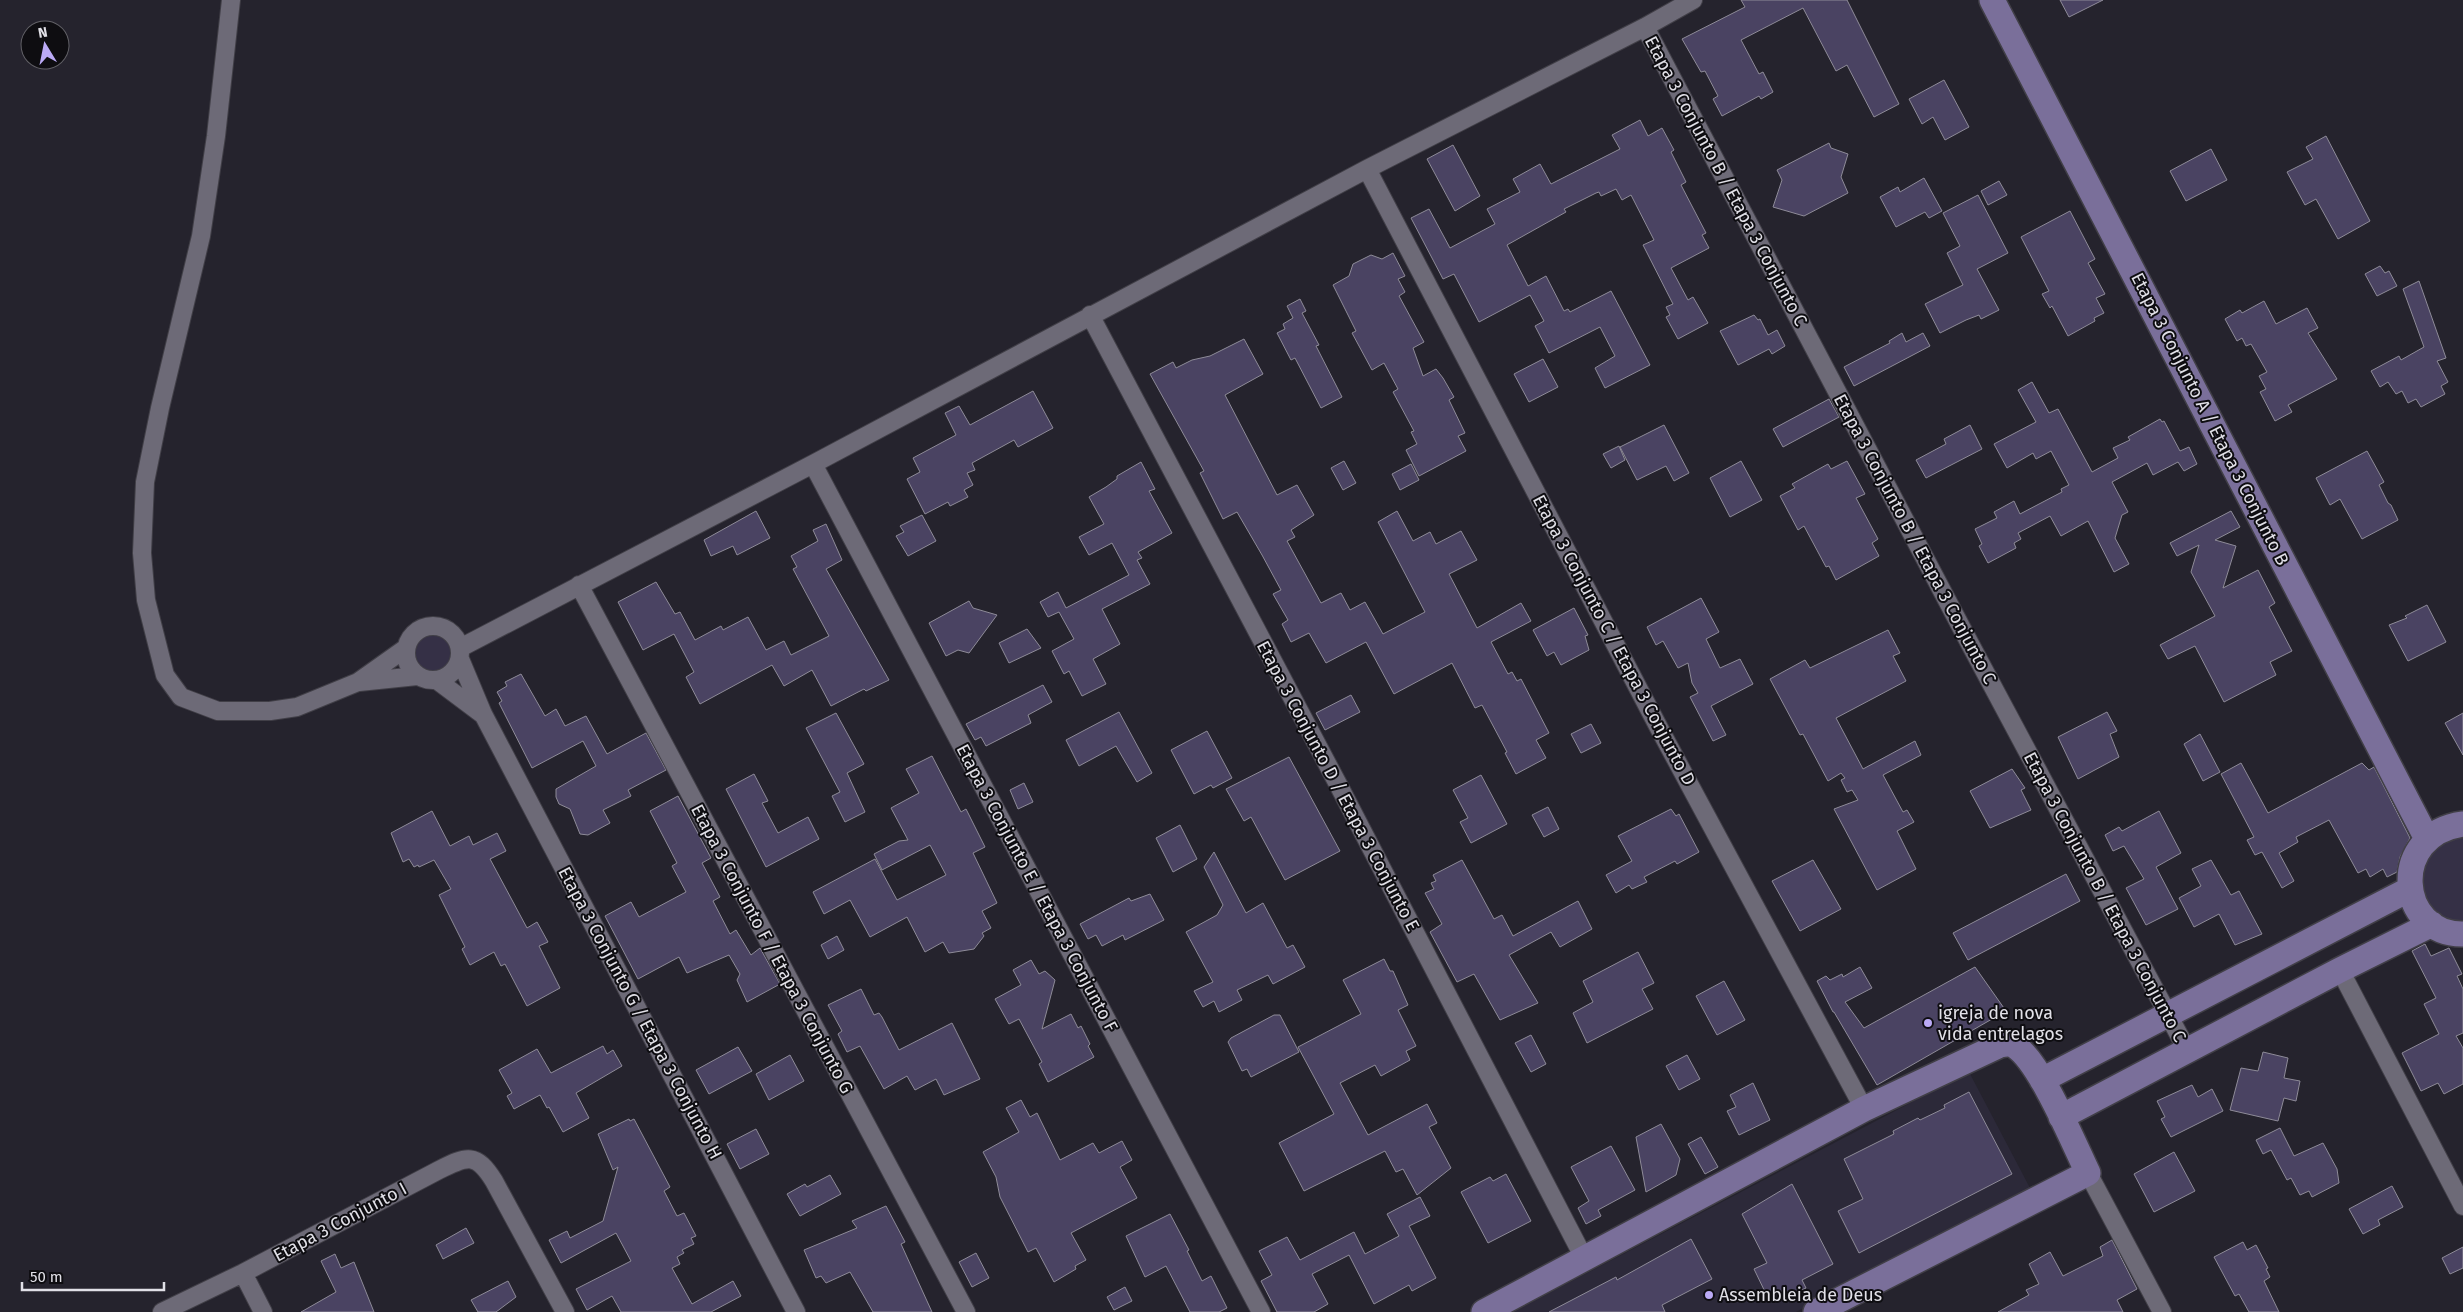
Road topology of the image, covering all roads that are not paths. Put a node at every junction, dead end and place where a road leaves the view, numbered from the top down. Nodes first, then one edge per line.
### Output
1 (231, 0) edge
2 (1693, 0) edge
3 (1992, 0) edge
4 (1645, 27) junction
5 (1367, 169) junction
6 (1090, 315) junction
7 (813, 464) junction
8 (579, 585) junction
9 (406, 648) junction
10 (460, 653) junction
11 (417, 676) junction
12 (438, 680) junction
13 (358, 682) junction
14 (482, 714) junction
15 (2463, 824) edge
16 (2427, 839) junction
17 (2410, 889) junction
18 (2432, 924) junction
19 (2463, 934) edge
20 (2340, 970) junction
21 (2167, 1014) junction
22 (2187, 1050) junction
23 (2042, 1080) junction
24 (1864, 1109) junction
25 (2061, 1116) junction
26 (2088, 1173) junction
27 (2463, 1206) edge
28 (1584, 1258) junction
29 (243, 1273) junction
30 (162, 1312) edge
31 (264, 1312) edge
32 (565, 1312) edge
33 (796, 1312) edge
34 (966, 1312) edge
35 (1261, 1312) edge
36 (1484, 1312) edge
37 (1816, 1312) edge
38 (2162, 1312) edge

1 - 13 street
2 - 4 street
3 - 16 street, Etapa 3 Conjunto A / Etapa 3 Conjunto B
4 - 5 street
4 - 21 street, Etapa 3 Conjunto B / Etapa 3 Conjunto C
5 - 6 street
5 - 24 street, Etapa 3 Conjunto C / Etapa 3 Conjunto D
6 - 7 street
6 - 28 street, Etapa 3 Conjunto D / Etapa 3 Conjunto E
7 - 8 street
7 - 35 street, Etapa 3 Conjunto E / Etapa 3 Conjunto F
8 - 10 street
8 - 34 street, Etapa 3 Conjunto F / Etapa 3 Conjunto G
9 - 10 street
9 - 11 street
9 - 13 street
10 - 12 street
10 - 14 street, Etapa 3 Conjunto G / Etapa 3 Conjunto H
11 - 12 street
11 - 13 street
12 - 14 street
14 - 33 street, Etapa 3 Conjunto G / Etapa 3 Conjunto H
15 - 16 street
16 - 17 street
17 - 18 street
17 - 21 street
18 - 19 street
18 - 20 street
20 - 22 street
20 - 27 street
21 - 22 street, Etapa 3 Conjunto B / Etapa 3 Conjunto C
21 - 23 street
22 - 25 street
23 - 24 street
23 - 25 street
24 - 28 street
25 - 26 street
26 - 37 street
26 - 38 street
28 - 36 street
29 - 30 street, Etapa 3 Conjunto I
29 - 31 street
29 - 32 street, Etapa 3 Conjunto I

